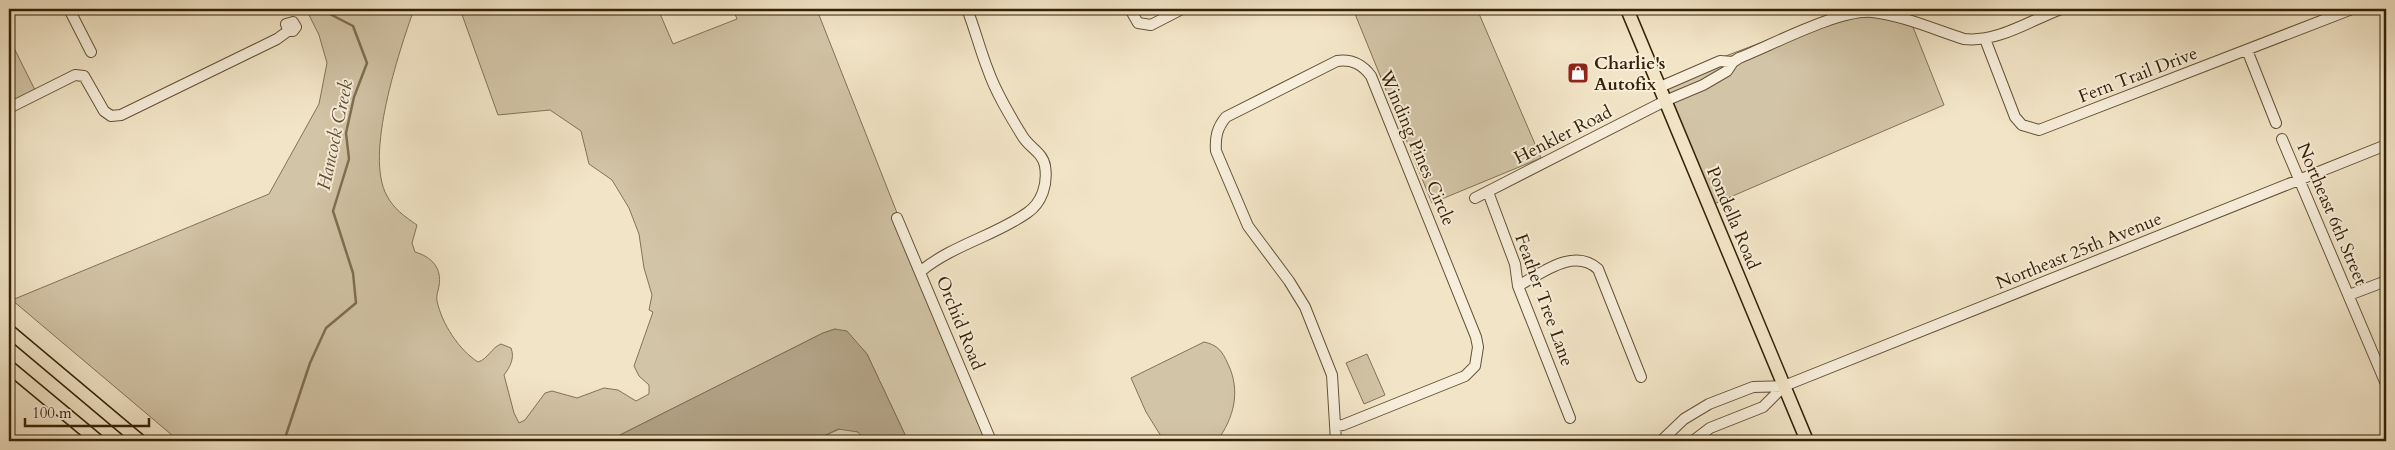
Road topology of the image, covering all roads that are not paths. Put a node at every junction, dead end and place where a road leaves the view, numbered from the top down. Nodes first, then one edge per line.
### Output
1 (69, 9) edge
2 (967, 9) edge
3 (1130, 9) edge
4 (1182, 9) edge
5 (1627, 9) edge
6 (2061, 9) edge
7 (2352, 9) edge
8 (288, 31) dead end
9 (1985, 39) junction
10 (2247, 50) junction
11 (91, 52) dead end
12 (1733, 62) junction
13 (1660, 87) junction
14 (1665, 100) junction
15 (9, 108) edge
16 (2276, 123) dead end
17 (2282, 139) dead end
18 (2386, 145) edge
19 (2300, 180) junction
20 (1488, 192) junction
21 (1475, 198) dead end
22 (897, 218) dead end
23 (921, 271) junction
24 (2386, 281) edge
25 (1518, 286) junction
26 (2349, 295) junction
27 (9, 331) edge
28 (9, 367) edge
29 (1642, 377) dead end
30 (14, 378) edge
31 (2386, 384) edge
32 (1784, 386) junction
33 (1570, 418) dead end
34 (1335, 426) junction
35 (98, 441) edge
36 (140, 441) edge
37 (991, 441) edge
38 (1336, 441) edge
39 (1661, 441) edge
40 (1693, 441) edge
41 (1807, 441) edge

1 - 11 street
2 - 23 street
3 - 4 street
5 - 13 main road, Pondella Road
6 - 9 street
7 - 10 street, Fern Trail Drive
8 - 15 street
9 - 10 street, Fern Trail Drive
9 - 12 street
10 - 16 street
12 - 13 street
12 - 14 street, Henkler Road
13 - 14 main road, Pondella Road
14 - 20 street, Henkler Road
14 - 32 main road, Pondella Road
17 - 19 street, Northeast 6th Street
18 - 19 street, Northeast 25th Avenue
19 - 26 street, Northeast 6th Street
19 - 32 street, Northeast 25th Avenue
20 - 21 street, Henkler Road
20 - 25 street, Feather Tree Lane
22 - 23 street, Orchid Road
23 - 37 street, Orchid Road
24 - 26 street
25 - 29 street
25 - 33 street, Feather Tree Lane
26 - 31 street, Northeast 6th Street
27 - 36 main road
28 - 30 main road
30 - 35 main road
32 - 39 street
32 - 40 street
32 - 41 main road, Pondella Road
34 - 34 street, Winding Pines Circle
34 - 38 street, Winding Pines Circle

